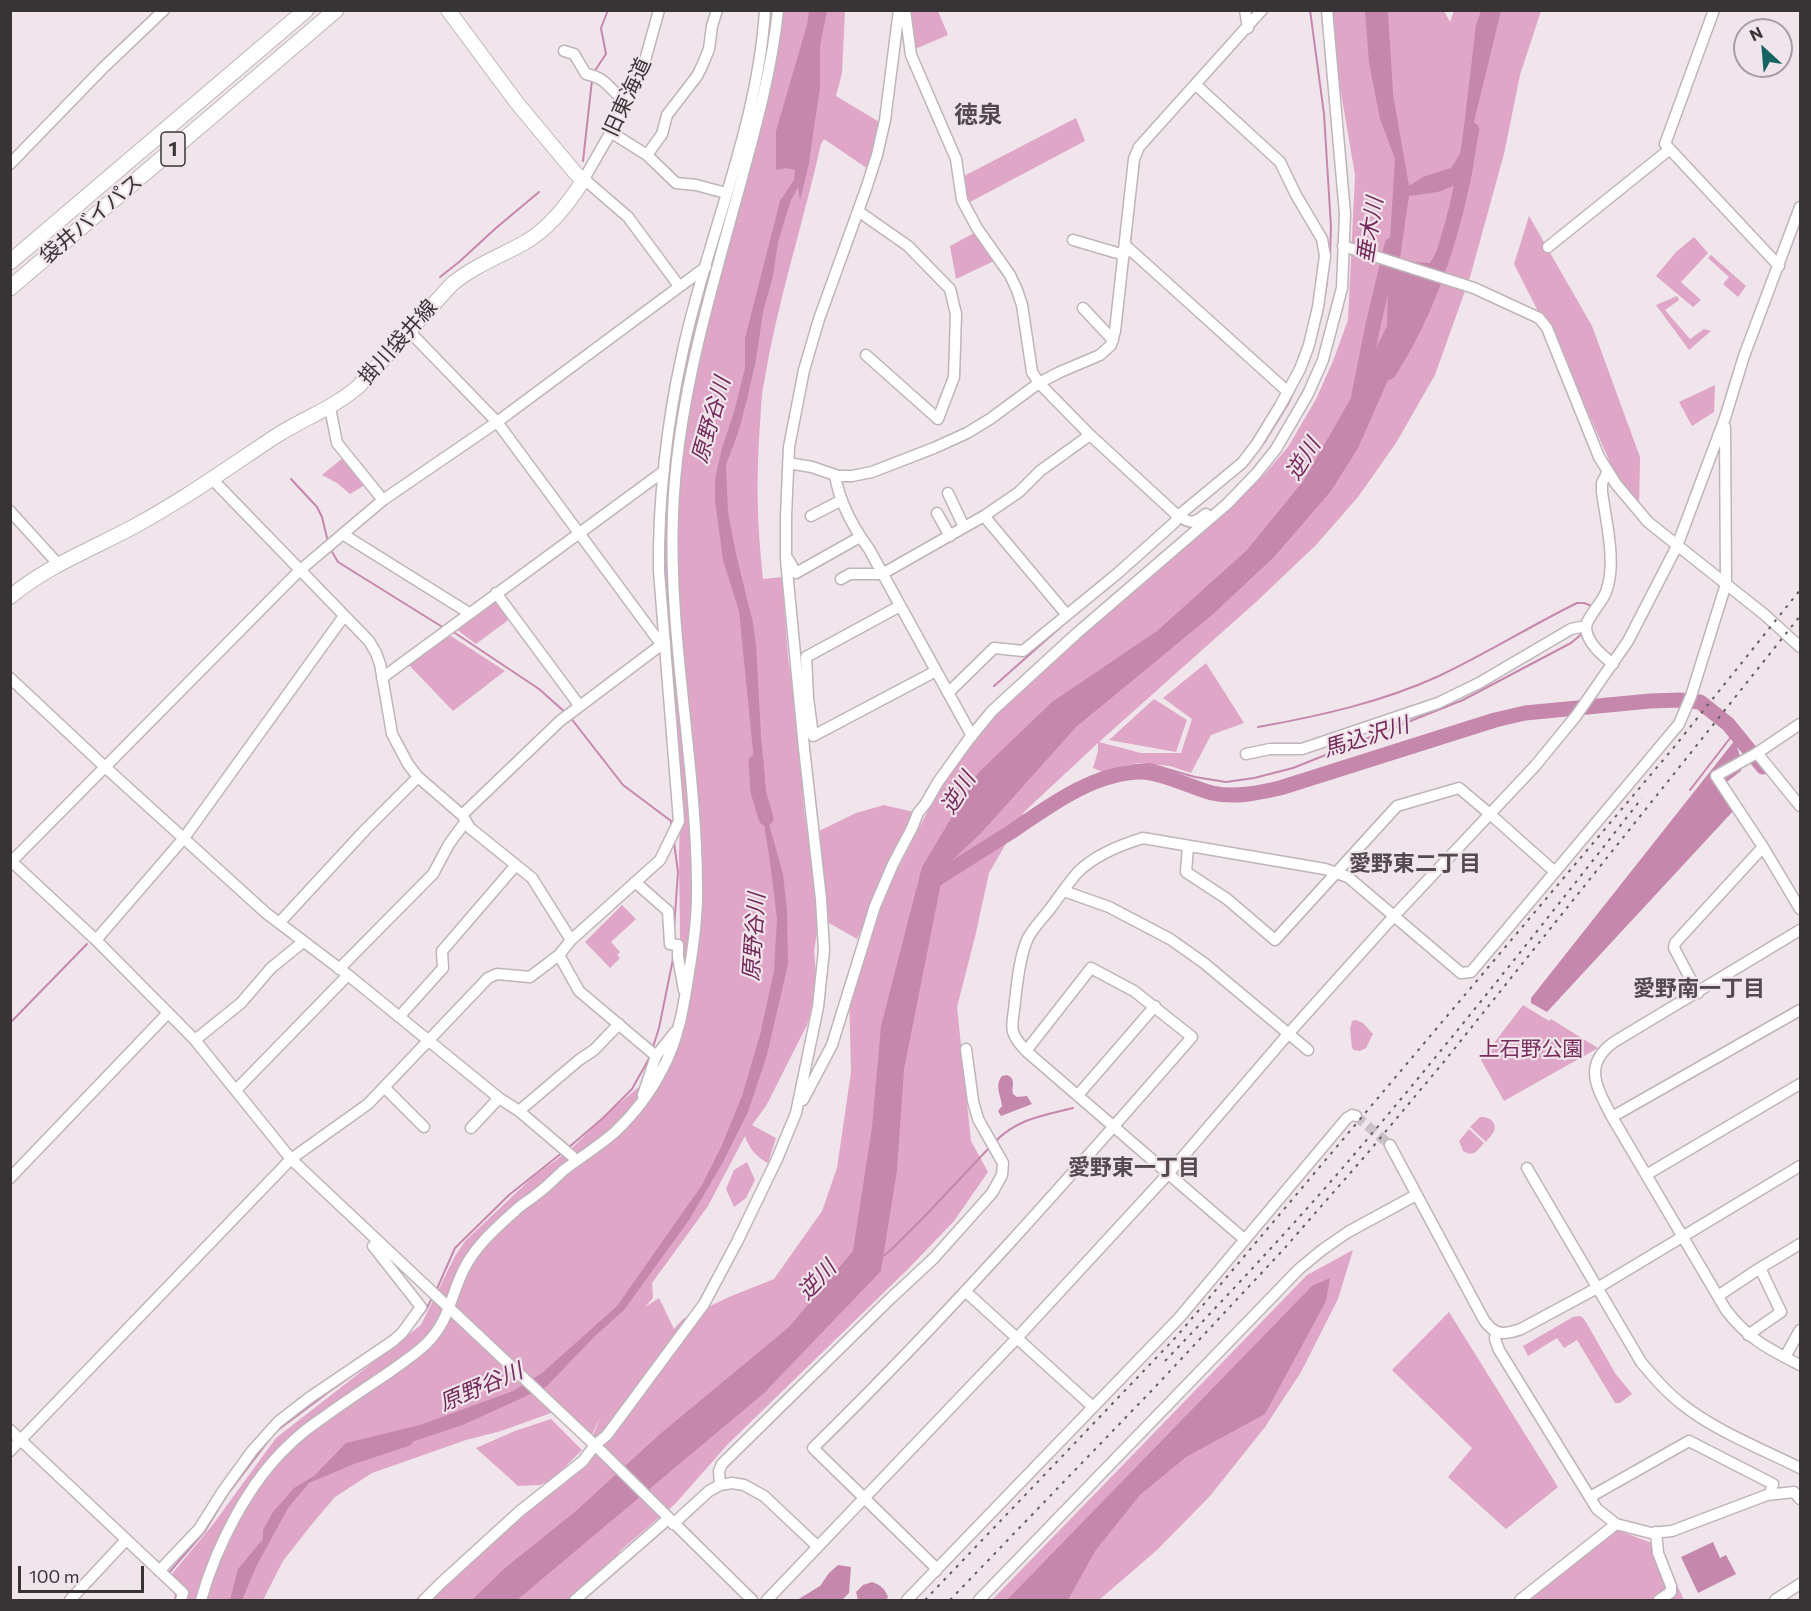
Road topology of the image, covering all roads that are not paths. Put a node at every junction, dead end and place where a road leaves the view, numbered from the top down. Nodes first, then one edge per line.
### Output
1 (164, 10) edge
2 (306, 10) edge
3 (336, 10) edge
4 (448, 10) edge
5 (659, 10) edge
6 (717, 10) edge
7 (765, 10) edge
8 (778, 10) edge
9 (899, 10) edge
10 (905, 10) edge
11 (1245, 10) edge
12 (1262, 10) edge
13 (1327, 10) edge
14 (1714, 10) edge
15 (1248, 27) junction
16 (564, 51) dead end
17 (1196, 85) junction
18 (627, 101) junction
19 (612, 133) junction
20 (1670, 148) junction
21 (647, 155) junction
22 (10, 164) edge
23 (584, 179) junction
24 (726, 193) junction
25 (1800, 207) edge
26 (858, 211) junction
27 (1073, 240) dead end
28 (1345, 246) junction
29 (1548, 247) dead end
30 (1124, 250) junction
31 (10, 262) edge
32 (1779, 266) junction
33 (706, 267) junction
34 (680, 286) junction
35 (10, 288) edge
36 (1083, 308) dead end
37 (408, 330) junction
38 (1113, 340) junction
39 (866, 355) dead end
40 (1039, 383) junction
41 (1288, 392) junction
42 (330, 408) junction
43 (1725, 418) junction
44 (497, 422) junction
45 (1090, 435) junction
46 (788, 463) junction
47 (664, 471) junction
48 (1608, 471) junction
49 (835, 475) junction
50 (212, 479) junction
51 (1250, 481) junction
52 (948, 493) dead end
53 (383, 500) junction
54 (842, 500) junction
55 (10, 511) edge
56 (937, 513) dead end
57 (811, 516) dead end
58 (984, 516) junction
59 (1178, 516) junction
60 (964, 527) junction
61 (579, 532) junction
62 (344, 536) junction
63 (950, 536) junction
64 (860, 537) junction
65 (1677, 546) junction
66 (786, 556) junction
67 (59, 565) junction
68 (299, 571) junction
69 (882, 574) junction
70 (841, 579) dead end
71 (1726, 584) junction
72 (496, 594) junction
73 (10, 597) edge
74 (900, 606) junction
75 (469, 614) junction
76 (1067, 615) junction
77 (344, 616) junction
78 (1586, 626) junction
79 (663, 643) junction
80 (1800, 647) edge
81 (1613, 664) junction
82 (936, 671) junction
83 (10, 678) edge
84 (382, 678) junction
85 (948, 693) junction
86 (579, 705) junction
87 (1800, 724) edge
88 (972, 736) junction
89 (1246, 754) dead end
90 (1754, 755) junction
91 (105, 766) junction
92 (418, 777) junction
93 (1800, 806) edge
94 (1490, 814) junction
95 (464, 818) junction
96 (184, 838) junction
97 (1188, 846) junction
98 (1763, 847) junction
99 (11, 861) edge
100 (516, 865) junction
101 (1555, 872) junction
102 (1337, 874) junction
103 (635, 882) junction
104 (1064, 891) junction
105 (1800, 909) edge
106 (1394, 916) junction
107 (279, 923) junction
108 (1800, 930) edge
109 (96, 940) junction
110 (571, 940) junction
111 (303, 942) junction
112 (559, 955) junction
113 (343, 972) junction
114 (1698, 993) junction
115 (686, 996) junction
116 (1155, 1006) junction
117 (1800, 1010) edge
118 (168, 1013) junction
119 (399, 1017) junction
120 (681, 1019) junction
121 (619, 1024) junction
122 (1289, 1033) junction
123 (195, 1040) junction
124 (428, 1041) junction
125 (966, 1049) dead end
126 (1308, 1050) dead end
127 (1026, 1051) junction
128 (656, 1056) junction
129 (1800, 1084) edge
130 (384, 1087) junction
131 (236, 1090) junction
132 (1078, 1095) junction
133 (499, 1098) junction
134 (639, 1106) junction
135 (519, 1111) junction
136 (796, 1113) junction
137 (1356, 1116) dead end
138 (1612, 1117) junction
139 (424, 1127) dead end
140 (1114, 1127) junction
141 (471, 1128) dead end
142 (609, 1136) junction
143 (1390, 1145) tunnel mouth
144 (572, 1156) junction
145 (291, 1159) junction
146 (1800, 1166) edge
147 (1527, 1168) dead end
148 (1168, 1174) junction
149 (1646, 1175) junction
150 (10, 1178) edge
151 (1416, 1195) junction
152 (535, 1196) junction
153 (1684, 1237) junction
154 (1244, 1239) junction
155 (378, 1242) junction
156 (1800, 1244) edge
157 (1760, 1268) junction
158 (1599, 1287) junction
159 (965, 1291) junction
160 (1719, 1296) junction
161 (449, 1309) junction
162 (1800, 1330) edge
163 (1496, 1332) junction
164 (1748, 1335) junction
165 (1017, 1338) junction
166 (1785, 1357) junction
167 (1800, 1365) edge
168 (1093, 1407) junction
169 (10, 1430) edge
170 (21, 1440) junction
171 (594, 1445) junction
172 (10, 1451) edge
173 (1800, 1468) edge
174 (720, 1485) junction
175 (1770, 1494) junction
176 (1590, 1497) junction
177 (865, 1498) junction
178 (1800, 1499) edge
179 (669, 1520) junction
180 (1616, 1524) junction
181 (1656, 1532) junction
182 (126, 1540) junction
183 (818, 1546) junction
184 (159, 1571) junction
185 (936, 1571) junction
186 (1800, 1584) edge
187 (70, 1600) edge
188 (181, 1600) edge
189 (201, 1600) edge
190 (424, 1600) edge
191 (575, 1600) edge
192 (752, 1600) edge
193 (766, 1600) edge
194 (907, 1600) edge
195 (979, 1600) edge
196 (1520, 1600) edge
197 (1659, 1600) edge
198 (1775, 1600) edge

1 - 22 street
2 - 31 highway, 袋井バイパス / 1
3 - 35 highway, 袋井バイパス / 1
4 - 23 main road
5 - 18 street, 旧東海道
6 - 21 street
7 - 24 street
8 - 115 street
9 - 26 street
10 - 40 street
11 - 15 street
12 - 15 street
13 - 28 street
14 - 20 street
15 - 17 street
16 - 18 street
17 - 30 street
17 - 41 street
18 - 19 street, 旧東海道
19 - 21 street
19 - 23 street, 旧東海道
20 - 29 street
20 - 32 street
21 - 24 street
23 - 34 street
23 - 37 main road, 掛川袋井線
24 - 33 street
25 - 32 street
26 - 39 street
26 - 46 street
27 - 30 street
28 - 48 street
28 - 51 street
30 - 38 street
30 - 41 street
32 - 43 street
33 - 34 street
33 - 47 street
34 - 44 street
36 - 38 street
37 - 42 main road, 掛川袋井線
37 - 44 street
38 - 40 street
40 - 45 street
40 - 49 street
41 - 59 street
42 - 50 main road, 掛川袋井線
42 - 53 street
43 - 65 street
43 - 71 street
44 - 53 street
44 - 61 street
45 - 58 street
45 - 59 street
46 - 49 street
46 - 66 street
47 - 61 street
47 - 79 street
48 - 65 street
48 - 78 street
49 - 54 street
50 - 67 main road, 掛川袋井線
50 - 68 street
51 - 59 street
51 - 88 street
52 - 60 street
53 - 62 street
54 - 57 street
54 - 64 street
55 - 67 street
56 - 63 street
58 - 60 street
58 - 76 street
59 - 76 street
60 - 63 street
61 - 72 street
61 - 79 street
62 - 68 street
62 - 75 street
63 - 69 street
64 - 66 street
64 - 69 street
65 - 71 street
65 - 81 street
66 - 136 street
67 - 73 main road, 掛川袋井線
68 - 77 street
68 - 91 street
69 - 70 street
69 - 74 street
71 - 80 street
71 - 101 street
72 - 75 street
72 - 86 street
74 - 82 street
74 - 82 street
75 - 84 street
76 - 85 street
77 - 84 street
77 - 96 street
78 - 81 street
78 - 89 street
79 - 86 street
79 - 103 street
81 - 94 street
82 - 85 street
83 - 91 street
84 - 92 street
85 - 88 street
86 - 95 street
87 - 90 street
88 - 136 street
90 - 93 street
90 - 98 street
91 - 96 street
91 - 99 street
92 - 95 street
92 - 107 street
94 - 101 street
94 - 102 street
94 - 106 street
95 - 100 street
95 - 113 street
96 - 107 street
96 - 109 street
97 - 102 street
97 - 102 street
97 - 104 street
98 - 105 street
98 - 114 street
99 - 109 street
100 - 110 street
100 - 119 street
101 - 106 street
102 - 106 street
103 - 110 street
103 - 115 street
104 - 122 street
104 - 127 street
106 - 122 street
107 - 111 street
108 - 114 street
109 - 118 street
110 - 112 street
111 - 113 street
111 - 123 street
112 - 121 street
112 - 124 street
113 - 119 street
113 - 131 street
114 - 138 street
115 - 120 street
116 - 127 street
116 - 132 street
116 - 140 street
117 - 138 street
118 - 123 street
118 - 150 street
119 - 124 street
120 - 128 street
120 - 134 street
121 - 128 street
121 - 135 street
122 - 126 street
122 - 148 street
123 - 131 street
124 - 130 street
124 - 133 street
125 - 174 street
127 - 132 street
128 - 134 street
129 - 149 street
130 - 139 street
130 - 145 street
131 - 145 street
132 - 140 street
133 - 135 street
133 - 141 street
134 - 142 street
135 - 144 street
136 - 171 street
137 - 154 street
138 - 149 street
140 - 148 street
140 - 159 street
142 - 144 street
142 - 152 street
143 - 151 street
144 - 152 street
145 - 155 street
145 - 170 street
146 - 153 street
147 - 158 street
148 - 154 street
148 - 165 street
149 - 153 street
151 - 163 street
151 - 195 street
152 - 161 street
153 - 158 street
153 - 160 street
154 - 168 street
155 - 161 street
155 - 184 street
156 - 157 street
157 - 160 street
157 - 164 street
158 - 163 street
158 - 173 street
159 - 165 street
159 - 177 street
160 - 164 street
161 - 171 street
161 - 189 street
162 - 166 street
163 - 176 street
164 - 166 street
165 - 168 street
165 - 177 street
166 - 167 street
168 - 185 street
169 - 170 street
170 - 172 street
170 - 182 street
171 - 179 street
171 - 190 street
174 - 179 street
174 - 183 street
175 - 176 street
175 - 178 street
175 - 181 street
176 - 180 street
177 - 183 street
177 - 185 street
179 - 191 street
179 - 192 street
180 - 181 street
180 - 196 street
181 - 197 street
182 - 184 street
182 - 187 street
183 - 193 street
184 - 188 street
185 - 194 street
186 - 198 street

